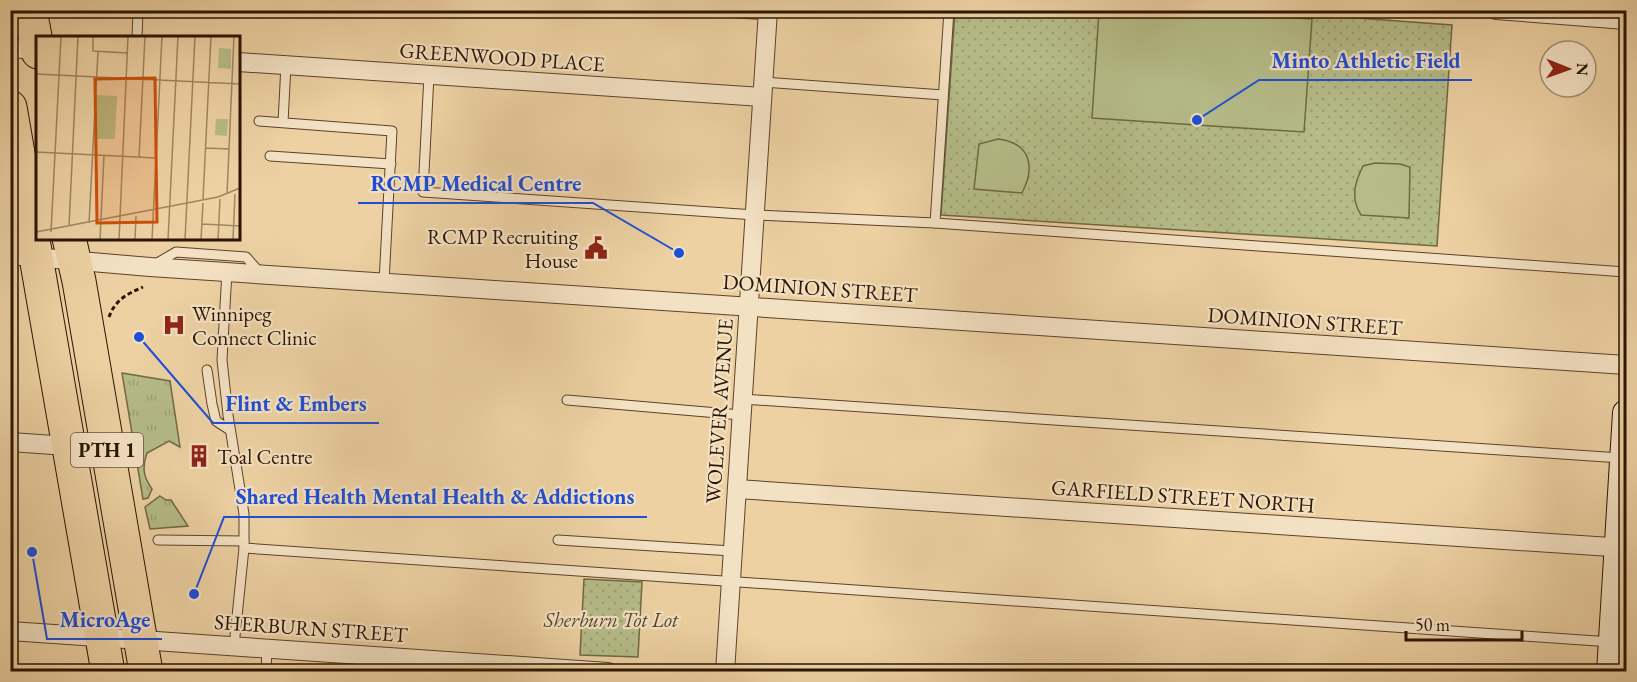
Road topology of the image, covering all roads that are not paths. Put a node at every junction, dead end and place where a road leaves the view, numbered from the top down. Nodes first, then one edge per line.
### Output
1 (30, 10) edge
2 (138, 10) edge
3 (695, 10) edge
4 (949, 10) edge
5 (1496, 10) edge
6 (768, 13) edge
7 (1626, 20) edge
8 (136, 36) edge
9 (36, 44) edge
10 (10, 48) edge
11 (36, 50) edge
12 (240, 62) edge
13 (286, 65) junction
14 (429, 75) junction
15 (763, 89) junction
16 (943, 95) junction
17 (10, 107) edge
18 (259, 121) dead end
19 (283, 122) junction
20 (270, 156) dead end
21 (391, 164) junction
22 (755, 215) junction
23 (934, 223) junction
24 (71, 250) edge
25 (24, 256) edge
26 (150, 267) junction
27 (227, 272) junction
28 (1626, 272) edge
29 (261, 274) junction
30 (384, 282) junction
31 (749, 306) junction
32 (1626, 365) edge
33 (207, 370) dead end
34 (567, 400) dead end
35 (742, 407) junction
36 (1626, 413) edge
37 (230, 430) junction
38 (10, 442) edge
39 (68, 446) junction
40 (1625, 459) edge
41 (737, 489) junction
42 (158, 540) dead end
43 (558, 540) dead end
44 (244, 545) junction
45 (1622, 548) edge
46 (732, 551) junction
47 (730, 582) junction
48 (10, 631) edge
49 (101, 637) junction
50 (140, 639) junction
51 (1619, 642) edge
52 (234, 646) junction
53 (267, 648) junction
54 (108, 672) edge
55 (147, 672) edge
56 (266, 672) edge
57 (608, 672) edge
58 (725, 672) edge
59 (1610, 672) edge

1 - 9 highway
2 - 8 lane
3 - 6 lane
4 - 16 lane
5 - 7 street
6 - 15 street, WOLEVER AVENUE
10 - 11 street
12 - 13 street, GREENWOOD PLACE
13 - 14 street, GREENWOOD PLACE
13 - 19 lane
14 - 15 street, GREENWOOD PLACE
14 - 22 lane
15 - 16 lane
15 - 22 street, WOLEVER AVENUE
16 - 23 lane
17 - 25 highway, PTH 1
18 - 19 lane
19 - 21 lane
20 - 21 lane
21 - 30 lane
22 - 23 lane
22 - 31 street, WOLEVER AVENUE
23 - 28 lane
24 - 25 street, DOMINION STREET
24 - 26 street, DOMINION STREET
24 - 50 highway, PTH 1
25 - 39 highway, PTH 1
26 - 27 street, DOMINION STREET
26 - 29 lane
27 - 29 street, DOMINION STREET
27 - 37 lane
29 - 30 street, DOMINION STREET
30 - 31 street, DOMINION STREET
31 - 32 street, DOMINION STREET
31 - 35 street, WOLEVER AVENUE
33 - 37 lane
34 - 35 lane
35 - 40 lane
35 - 41 street, WOLEVER AVENUE
36 - 40 street
37 - 44 lane
38 - 39 street
39 - 49 highway, PTH 1
40 - 45 street
41 - 45 street, GARFIELD STREET NORTH
41 - 46 street, WOLEVER AVENUE
42 - 44 lane
43 - 46 lane
44 - 47 lane
44 - 52 lane
45 - 51 street
46 - 47 street, WOLEVER AVENUE
47 - 51 lane
47 - 58 street, WOLEVER AVENUE
48 - 49 street, SHERBURN STREET
49 - 50 street, SHERBURN STREET
49 - 54 highway, PTH 1
50 - 52 street, SHERBURN STREET
50 - 55 highway, PTH 1
51 - 59 street
52 - 53 street, SHERBURN STREET
53 - 56 lane
53 - 57 street, SHERBURN STREET

